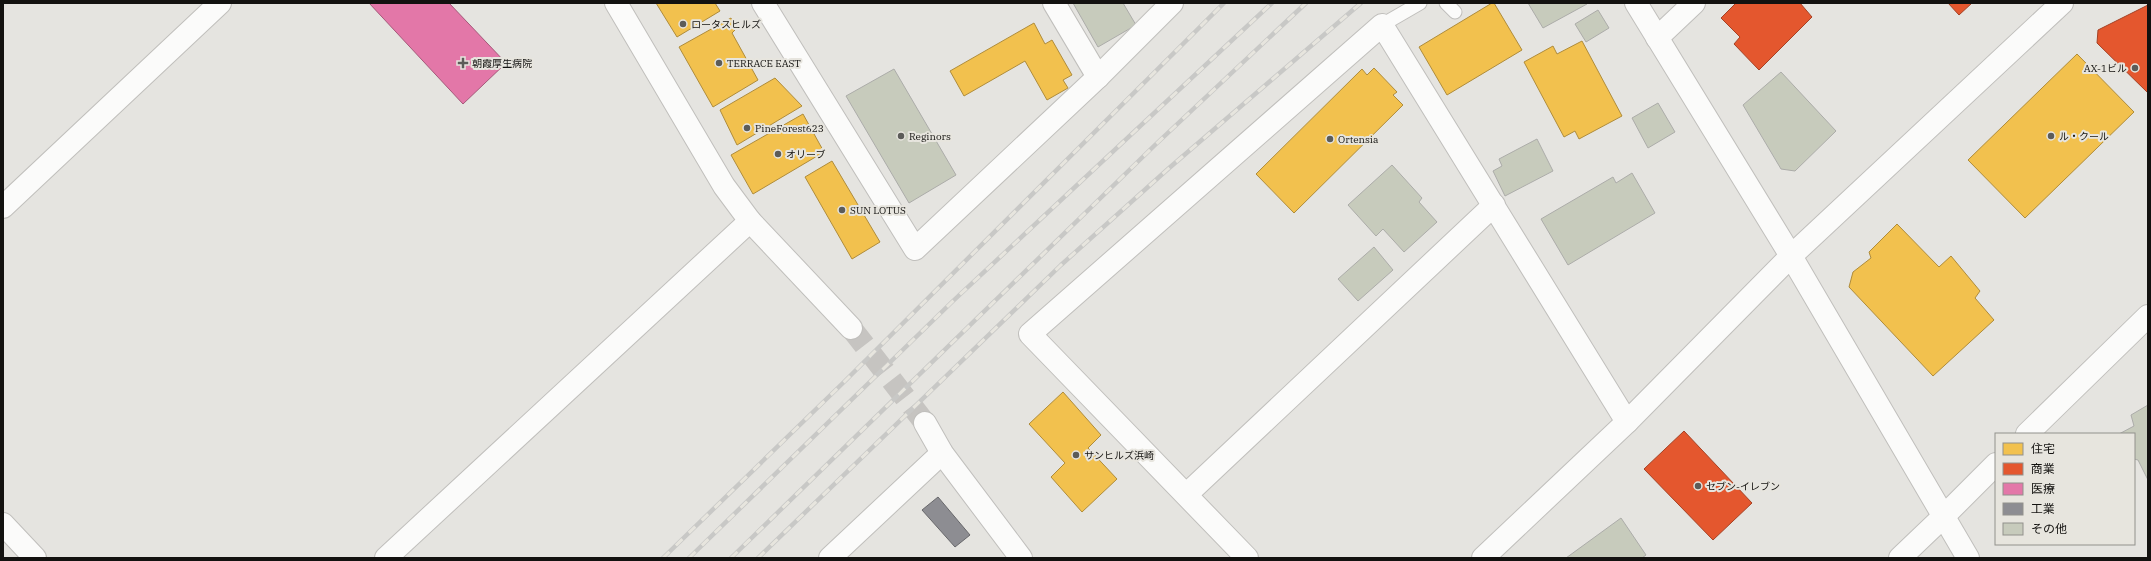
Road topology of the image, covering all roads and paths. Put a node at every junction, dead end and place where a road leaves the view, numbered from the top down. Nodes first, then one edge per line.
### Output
1 (616, 3) edge
2 (763, 3) edge
3 (1054, 3) edge
4 (1172, 3) edge
5 (1420, 3) edge
6 (1446, 3) edge
7 (1636, 3) edge
8 (1694, 3) edge
9 (2062, 3) edge
10 (214, 5) edge
11 (1455, 12) dead end
12 (1382, 25) junction
13 (1657, 38) junction
14 (1098, 76) junction
15 (1494, 205) junction
16 (3, 207) edge
17 (750, 220) junction
18 (1791, 256) junction
19 (2148, 316) edge
20 (850, 328) tunnel mouth
21 (1627, 422) junction
22 (925, 423) tunnel mouth
23 (2028, 433) edge
24 (942, 453) junction
25 (1995, 465) edge
26 (1187, 494) junction
27 (1944, 516) junction
28 (3, 524) edge
29 (35, 558) edge
30 (386, 558) edge
31 (830, 558) edge
32 (1022, 558) edge
33 (1247, 558) edge
34 (1483, 558) edge
35 (1900, 558) edge
36 (1968, 558) edge

1 - 17 street
2 - 14 street
3 - 14 street
4 - 14 street
5 - 12 lane
6 - 11 lane
7 - 13 street
8 - 13 street
9 - 18 street
10 - 16 street
12 - 15 street
12 - 26 street
13 - 18 street
15 - 21 street
15 - 26 street
17 - 20 street
17 - 30 street
18 - 21 street
18 - 27 street
19 - 23 street
21 - 34 street
22 - 24 street
24 - 31 street
24 - 32 street
25 - 27 street
26 - 33 street
27 - 35 street
27 - 36 street
28 - 29 street

